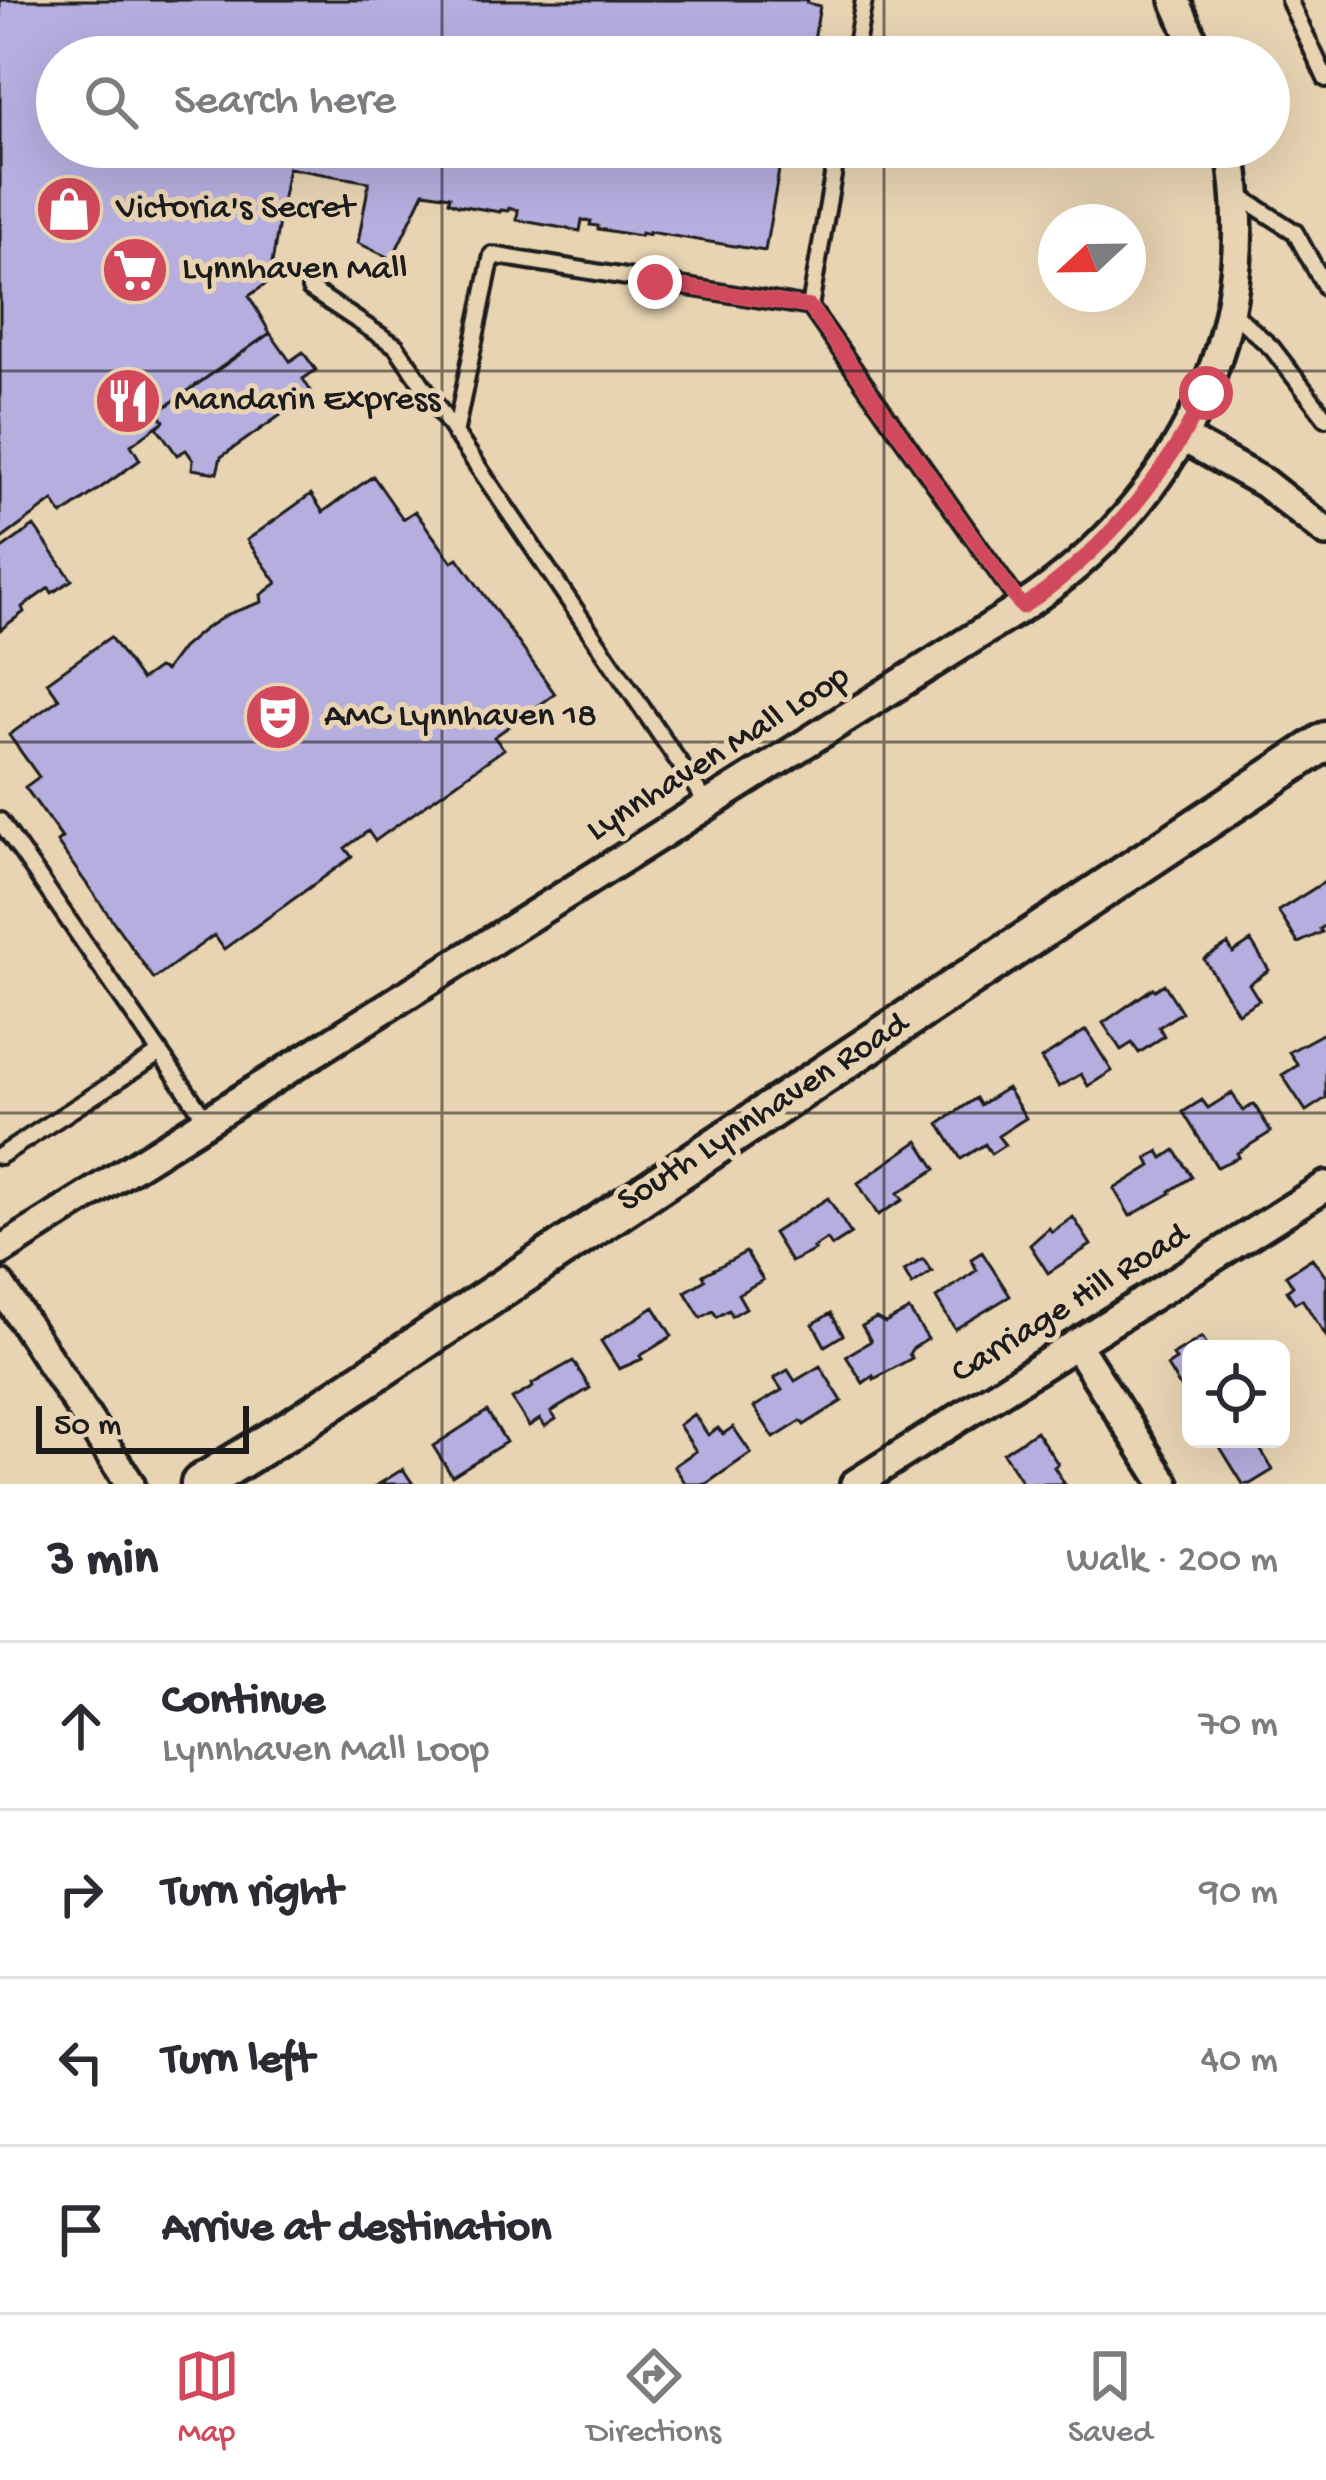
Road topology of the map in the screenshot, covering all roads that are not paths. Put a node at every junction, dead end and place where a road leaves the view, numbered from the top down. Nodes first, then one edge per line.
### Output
1 (864, 0) edge
2 (1175, 0) edge
3 (1289, 0) edge
4 (858, 36) edge
5 (1191, 36) edge
6 (1326, 79) edge
7 (834, 168) edge
8 (1234, 168) edge
9 (1238, 195) junction
10 (1326, 288) edge
11 (310, 289) dead end
12 (810, 307) junction
13 (1229, 309) junction
14 (1326, 418) edge
15 (455, 434) junction
16 (1184, 438) junction
17 (1326, 532) edge
18 (1022, 607) junction
19 (1326, 741) edge
20 (708, 805) junction
21 (0, 820) edge
22 (160, 1053) junction
23 (207, 1121) junction
24 (0, 1156) edge
25 (1326, 1186) edge
26 (0, 1251) edge
27 (0, 1285) edge
28 (1076, 1344) junction
29 (130, 1484) edge
30 (200, 1484) edge
31 (854, 1484) edge
32 (1165, 1484) edge

1 - 4 lane
2 - 5 street
3 - 6 lane
7 - 12 lane
8 - 9 street, Lynnhaven Mall Loop
9 - 10 lane
9 - 13 street, Lynnhaven Mall Loop
11 - 15 lane
12 - 15 lane
12 - 18 lane
13 - 14 lane
13 - 16 street, Lynnhaven Mall Loop
15 - 20 lane
16 - 17 street
16 - 18 street, Lynnhaven Mall Loop
18 - 20 street, Lynnhaven Mall Loop
19 - 30 street, South Lynnhaven Road
20 - 23 street, Lynnhaven Mall Loop
21 - 22 lane
22 - 23 lane
22 - 24 lane
23 - 26 street, Lynnhaven Mall Loop
25 - 28 street, Carriage Hill Road
27 - 29 street
28 - 31 street, Carriage Hill Road
28 - 32 street

